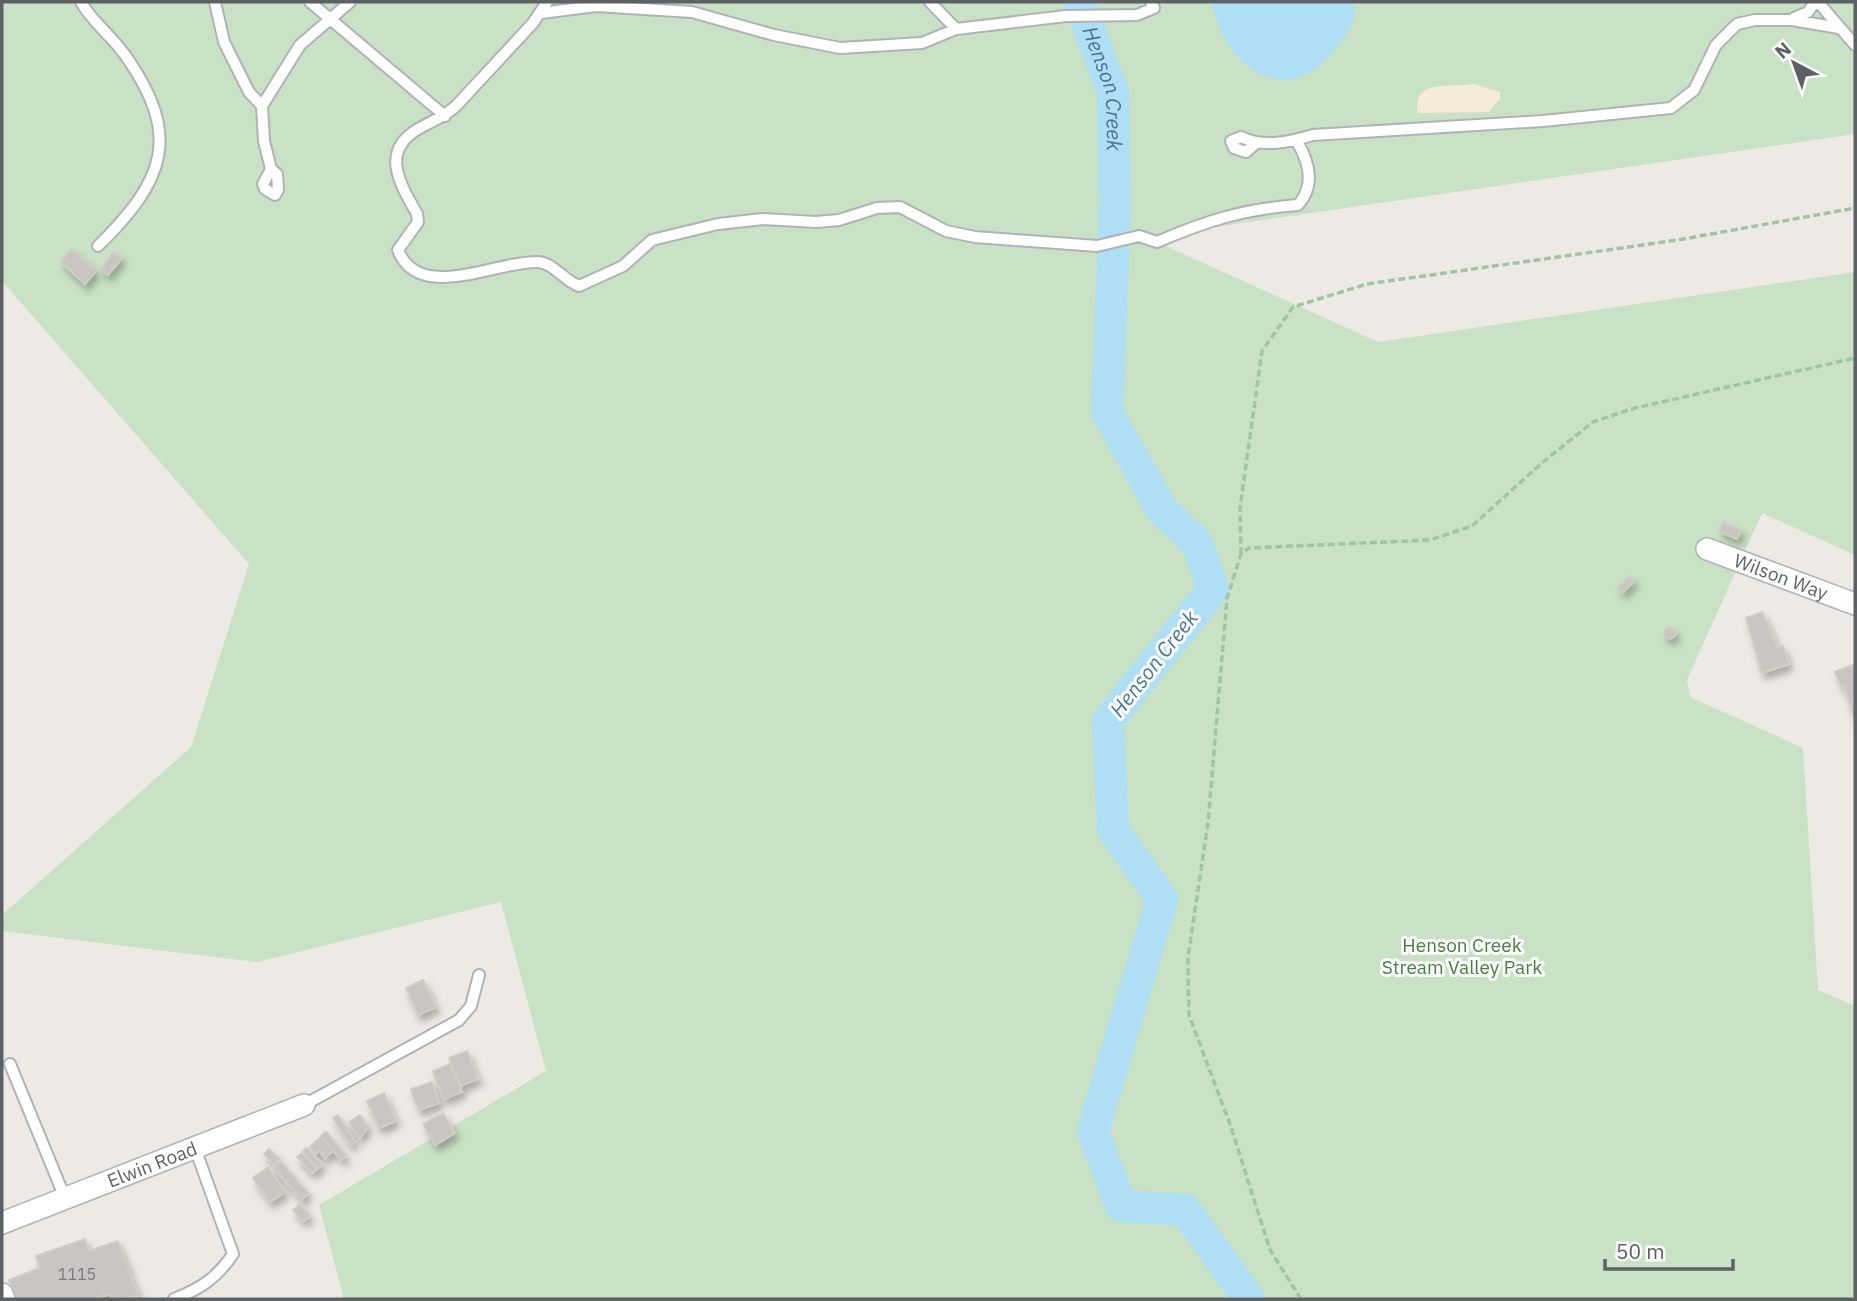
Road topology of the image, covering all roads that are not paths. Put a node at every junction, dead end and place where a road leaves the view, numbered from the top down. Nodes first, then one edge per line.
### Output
1 (81, 2) edge
2 (215, 2) edge
3 (310, 2) edge
4 (349, 2) edge
5 (547, 2) edge
6 (930, 2) edge
7 (1151, 2) edge
8 (1817, 2) edge
9 (541, 13) junction
10 (328, 18) junction
11 (1792, 20) junction
12 (1839, 28) junction
13 (956, 29) junction
14 (1855, 45) edge
15 (262, 106) junction
16 (445, 116) junction
17 (1296, 140) junction
18 (1255, 144) dead end
19 (271, 169) dead end
20 (98, 246) dead end
21 (1707, 549) dead end
22 (1855, 604) edge
23 (479, 975) dead end
24 (10, 1064) dead end
25 (304, 1105) joint
26 (195, 1147) junction
27 (65, 1198) junction
28 (2, 1223) edge
29 (2, 1294) edge
30 (4, 1299) edge
31 (174, 1299) edge

1 - 20 lane
2 - 15 lane
3 - 10 lane
4 - 10 lane
5 - 9 lane
6 - 13 lane
7 - 13 lane
8 - 11 lane
8 - 12 lane
9 - 13 lane
9 - 16 lane
10 - 15 lane
10 - 16 lane
11 - 12 lane
11 - 17 lane
12 - 14 lane
15 - 19 lane
16 - 17 lane
17 - 18 lane
21 - 22 street, Wilson Way
23 - 25 lane
24 - 27 lane
25 - 26 street, Elwin Road
26 - 27 street, Elwin Road
26 - 31 lane
27 - 28 street, Elwin Road
29 - 30 street

